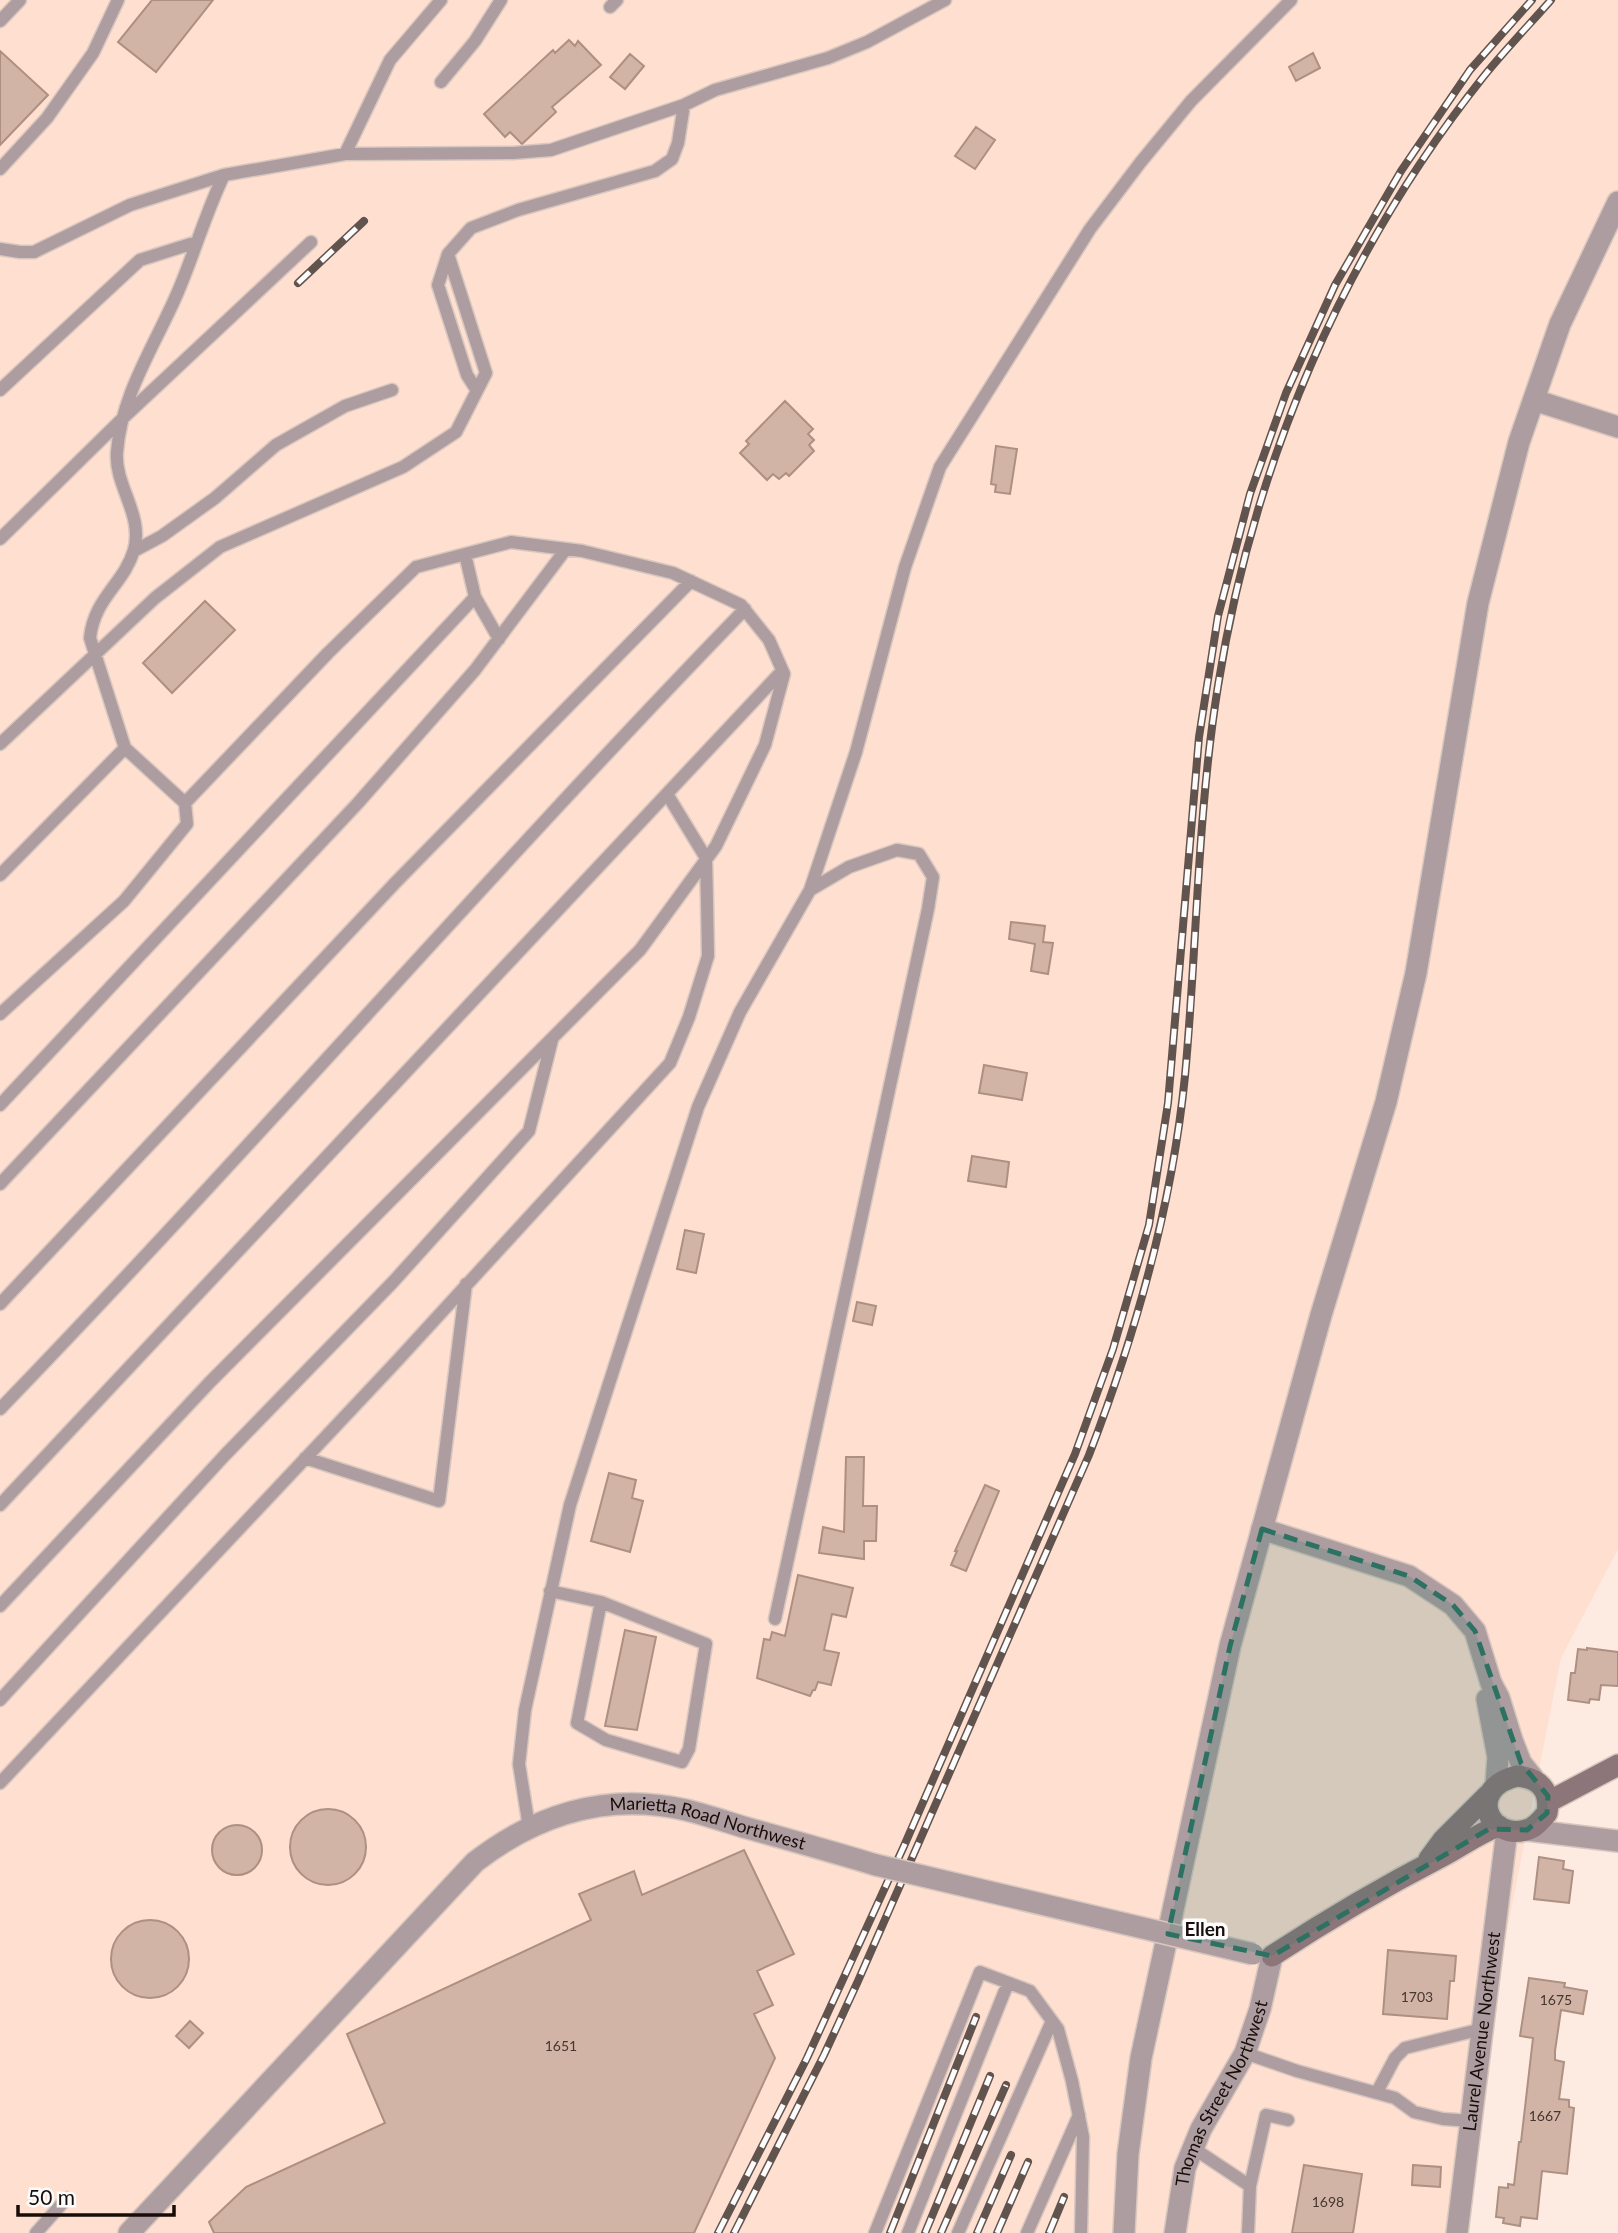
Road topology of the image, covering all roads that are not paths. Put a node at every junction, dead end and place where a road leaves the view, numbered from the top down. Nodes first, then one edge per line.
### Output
1 (20, 0) edge
2 (118, 0) edge
3 (442, 0) edge
4 (501, 0) edge
5 (945, 0) edge
6 (1291, 0) edge
7 (0, 21) edge
8 (441, 82) dead end
9 (684, 105) junction
10 (345, 154) junction
11 (0, 169) edge
12 (224, 175) junction
13 (1618, 202) edge
14 (197, 242) junction
15 (311, 242) dead end
16 (0, 249) edge
17 (449, 254) junction
18 (0, 390) edge
19 (392, 390) dead end
20 (476, 390) junction
21 (1534, 400) junction
22 (123, 418) junction
23 (1618, 426) edge
24 (0, 539) edge
25 (566, 549) junction
26 (134, 551) junction
27 (465, 554) junction
28 (691, 580) junction
29 (475, 597) junction
30 (745, 609) junction
31 (499, 639) junction
32 (95, 655) junction
33 (782, 671) junction
34 (0, 744) edge
35 (125, 748) junction
36 (667, 794) junction
37 (185, 803) junction
38 (706, 858) junction
39 (0, 875) edge
40 (810, 890) junction
41 (0, 1014) edge
42 (553, 1038) junction
43 (0, 1105) edge
44 (0, 1184) edge
45 (466, 1284) junction
46 (0, 1304) edge
47 (0, 1409) edge
48 (305, 1458) junction
49 (0, 1505) edge
50 (1262, 1529) junction
51 (550, 1591) junction
52 (601, 1602) junction
53 (0, 1606) edge
54 (775, 1619) dead end
55 (1491, 1683) junction
56 (0, 1700) edge
57 (1618, 1765) edge
58 (0, 1783) edge
59 (1492, 1790) junction
60 (1543, 1795) junction
61 (529, 1827) junction
62 (1511, 1829) junction
63 (1576, 1835) junction
64 (1618, 1841) edge
65 (1424, 1866) junction
66 (1263, 1955) junction
67 (1008, 1983) junction
68 (1052, 2021) junction
69 (1482, 2029) junction
70 (1245, 2053) junction
71 (1377, 2092) junction
72 (1079, 2115) junction
73 (1288, 2120) dead end
74 (1471, 2121) junction
75 (1193, 2148) junction
76 (1250, 2186) junction
77 (67, 2198) dead end
78 (36, 2233) edge
79 (129, 2233) edge
80 (875, 2233) edge
81 (908, 2233) edge
82 (958, 2233) edge
83 (1027, 2233) edge
84 (1081, 2233) edge
85 (1124, 2233) edge
86 (1175, 2233) edge
87 (1248, 2233) edge
88 (1457, 2233) edge

1 - 7 lane
2 - 11 lane
3 - 10 lane
4 - 8 lane
5 - 9 lane
6 - 40 lane
9 - 10 lane
9 - 17 lane
10 - 12 lane
12 - 14 lane
12 - 16 lane
13 - 21 street
14 - 18 lane
14 - 22 lane
15 - 22 lane
17 - 20 lane
17 - 20 lane
19 - 26 lane
20 - 32 lane
21 - 23 street
21 - 50 street
22 - 24 lane
22 - 26 lane
25 - 27 lane
25 - 28 lane
25 - 31 lane
26 - 32 lane
27 - 29 lane
27 - 37 lane
28 - 30 lane
28 - 46 lane
29 - 31 lane
29 - 43 lane
30 - 33 lane
30 - 47 lane
31 - 44 lane
32 - 34 lane
32 - 35 lane
33 - 36 lane
33 - 38 lane
35 - 37 lane
35 - 39 lane
36 - 38 lane
36 - 49 lane
37 - 41 lane
38 - 42 lane
38 - 45 lane
40 - 51 lane
40 - 54 lane
42 - 53 lane
42 - 56 lane
45 - 48 lane
45 - 48 lane
48 - 58 lane
50 - 55 street
50 - 85 street
51 - 52 lane
51 - 61 lane
52 - 52 lane
55 - 59 street
55 - 60 street
57 - 60 main road
59 - 60 main road
59 - 62 main road
59 - 65 main road
60 - 62 main road
60 - 63 street
61 - 66 street, Marietta Road Northwest, bridge
61 - 79 street, Marietta Road Northwest
62 - 63 street
62 - 65 main road
62 - 69 street, Laurel Avenue Northwest
63 - 64 street
65 - 66 main road
66 - 70 street, Thomas Street Northwest
67 - 68 lane
67 - 80 lane
67 - 81 lane
68 - 72 lane
68 - 82 lane
69 - 71 lane
69 - 74 street, Laurel Avenue Northwest
70 - 71 lane
70 - 75 street, Thomas Street Northwest
71 - 74 lane
72 - 83 lane
72 - 84 lane
73 - 76 lane
74 - 88 street, Laurel Avenue Northwest
75 - 76 lane
75 - 86 street, Thomas Street Northwest
76 - 87 lane
77 - 78 lane

